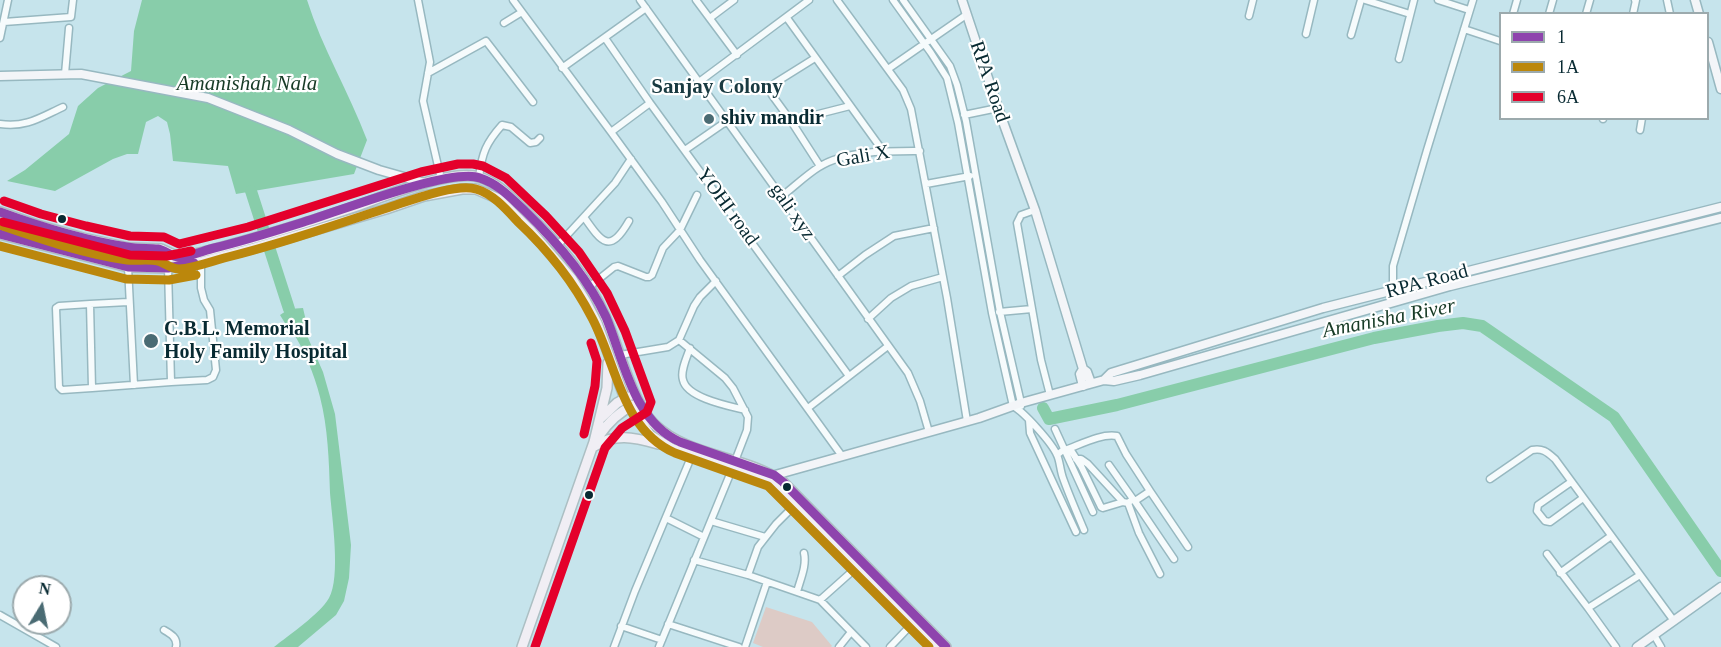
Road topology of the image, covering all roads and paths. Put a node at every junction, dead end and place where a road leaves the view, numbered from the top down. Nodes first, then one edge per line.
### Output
1 (8, 0) edge
2 (73, 0) edge
3 (418, 0) edge
4 (513, 0) edge
5 (640, 0) edge
6 (696, 0) edge
7 (734, 0) edge
8 (809, 0) edge
9 (837, 0) edge
10 (893, 0) edge
11 (962, 0) edge
12 (1254, 0) edge
13 (1314, 0) edge
14 (1363, 0) edge
15 (1414, 0) edge
16 (1438, 0) edge
17 (1473, 0) edge
18 (903, 1) edge
19 (646, 8) junction
20 (1469, 10) junction
21 (522, 12) junction
22 (902, 13) junction
23 (1410, 14) junction
24 (966, 15) junction
25 (1249, 16) dead end
26 (710, 18) junction
27 (787, 18) junction
28 (4, 22) junction
29 (504, 23) dead end
30 (69, 28) dead end
31 (1464, 29) junction
32 (1306, 34) dead end
33 (1351, 35) dead end
34 (0, 38) edge
35 (605, 38) junction
36 (930, 39) junction
37 (1499, 41) edge
38 (923, 44) junction
39 (1709, 46) edge
40 (736, 55) junction
41 (815, 58) junction
42 (1399, 59) dead end
43 (1717, 63) edge
44 (562, 68) junction
45 (888, 69) junction
46 (65, 74) junction
47 (428, 74) junction
48 (0, 76) edge
49 (699, 82) junction
50 (957, 85) junction
51 (949, 87) junction
52 (1721, 89) edge
53 (533, 102) dead end
54 (650, 103) junction
55 (850, 106) junction
56 (63, 107) dead end
57 (998, 108) junction
58 (964, 115) junction
59 (791, 120) junction
60 (1642, 120) edge
61 (727, 121) junction
62 (0, 124) edge
63 (1640, 130) dead end
64 (611, 132) junction
65 (540, 138) dead end
66 (685, 150) junction
67 (920, 151) junction
68 (883, 152) junction
69 (631, 159) junction
70 (820, 166) junction
71 (976, 175) junction
72 (479, 177) junction
73 (968, 177) junction
74 (441, 179) junction
75 (425, 183) junction
76 (926, 184) junction
77 (697, 195) dead end
78 (782, 196) junction
79 (1721, 207) edge
80 (1035, 210) junction
81 (0, 212) edge
82 (584, 217) junction
83 (1721, 218) edge
84 (629, 221) dead end
85 (1668, 221) junction
86 (0, 223) edge
87 (934, 228) junction
88 (680, 230) junction
89 (1671, 231) junction
90 (0, 234) edge
91 (252, 244) junction
92 (558, 245) junction
93 (178, 257) junction
94 (201, 262) junction
95 (128, 267) junction
96 (168, 268) junction
97 (838, 276) junction
98 (943, 277) junction
99 (716, 281) junction
100 (589, 287) junction
101 (1394, 291) junction
102 (128, 302) junction
103 (1396, 302) junction
104 (90, 304) junction
105 (1032, 309) junction
106 (1000, 312) junction
107 (992, 313) junction
108 (868, 319) junction
109 (678, 340) junction
110 (888, 346) junction
111 (690, 348) junction
112 (620, 355) junction
113 (609, 359) junction
114 (849, 376) junction
115 (1104, 380) junction
116 (171, 382) junction
117 (134, 385) junction
118 (1087, 385) junction
119 (92, 388) junction
120 (635, 393) junction
121 (1050, 395) junction
122 (627, 403) junction
123 (639, 403) junction
124 (1018, 406) junction
125 (808, 408) junction
126 (745, 410) junction
127 (600, 420) junction
128 (1029, 420) junction
129 (967, 421) junction
130 (1055, 429) dead end
131 (929, 432) junction
132 (594, 444) junction
133 (669, 447) junction
134 (1067, 450) junction
135 (692, 455) junction
136 (1057, 455) junction
137 (842, 456) junction
138 (1076, 459) junction
139 (734, 464) junction
140 (1109, 465) dead end
141 (774, 476) junction
142 (762, 478) junction
143 (1490, 479) dead end
144 (1571, 482) junction
145 (1150, 491) junction
146 (1583, 498) junction
147 (1130, 501) junction
148 (795, 505) junction
149 (1093, 512) dead end
150 (666, 518) junction
151 (711, 521) junction
152 (1084, 530) dead end
153 (1076, 532) dead end
154 (1611, 536) junction
155 (704, 537) junction
156 (765, 537) junction
157 (1188, 547) dead end
158 (804, 553) dead end
159 (1547, 554) dead end
160 (1174, 559) dead end
161 (694, 560) junction
162 (857, 567) junction
163 (1560, 573) junction
164 (1160, 574) dead end
165 (1640, 575) junction
166 (748, 576) junction
167 (767, 582) junction
168 (1721, 587) edge
169 (797, 592) junction
170 (820, 600) junction
171 (1588, 608) junction
172 (0, 615) edge
173 (1674, 621) junction
174 (668, 624) junction
175 (912, 624) junction
176 (621, 626) junction
177 (164, 630) dead end
178 (851, 632) junction
179 (1654, 635) junction
180 (661, 643) edge
181 (722, 644) edge
182 (56, 647) edge
183 (176, 647) edge
184 (522, 647) edge
185 (614, 647) edge
186 (739, 647) edge
187 (745, 647) edge
188 (839, 647) edge
189 (866, 647) edge
190 (890, 647) edge
191 (935, 647) edge
192 (946, 647) edge
193 (1616, 647) edge
194 (1637, 647) edge
195 (1661, 647) edge

1 - 28 street
2 - 28 street
3 - 47 street
4 - 21 street
5 - 19 street, gali xyz
6 - 26 street
7 - 26 street
8 - 27 street
9 - 45 street
10 - 22 street
11 - 24 street, RPA Road
12 - 25 street
13 - 32 street
14 - 23 street
14 - 33 street
15 - 23 street
16 - 20 street
17 - 20 street
18 - 22 street
18 - 36 street
19 - 35 street
19 - 49 street, gali xyz
20 - 31 street
21 - 29 street
21 - 44 street
22 - 38 street
23 - 42 street
24 - 36 street
24 - 57 street, RPA Road
26 - 40 street
27 - 40 street
27 - 41 street
28 - 34 street
30 - 46 street
31 - 37 street
31 - 101 street
35 - 44 street
35 - 54 street, YOHI road
36 - 38 street
36 - 50 street
38 - 45 street
38 - 51 street
39 - 43 street
40 - 49 street
41 - 55 street
41 - 59 street
43 - 52 street
44 - 64 street
45 - 67 street
46 - 48 street
46 - 75 street
47 - 53 street
47 - 74 street
49 - 61 street, gali xyz
50 - 51 street
50 - 58 street
51 - 73 street
54 - 64 street
54 - 66 street, YOHI road
55 - 59 street
55 - 68 street
56 - 62 street
57 - 58 street
57 - 80 street, RPA Road
58 - 71 street
59 - 70 street
60 - 63 street
61 - 66 street
61 - 78 street, gali xyz
64 - 69 street
65 - 72 street
66 - 114 street, YOHI road
67 - 68 street, Gali X
67 - 76 street
68 - 70 street, Gali X
69 - 82 street
69 - 88 street
70 - 78 street, Gali X
71 - 73 street
71 - 106 street
72 - 74 main road
72 - 92 main road
73 - 76 street
73 - 107 street
74 - 75 main road
75 - 91 main road
76 - 87 street
77 - 88 street
78 - 97 street, gali xyz
79 - 85 street, RPA Road
80 - 105 street
80 - 118 street, RPA Road
81 - 93 main road
82 - 84 street
82 - 92 street
83 - 89 street
85 - 89 street
85 - 101 street, RPA Road
86 - 93 main road
87 - 97 street
87 - 98 street
88 - 99 street
88 - 100 street
89 - 103 street
90 - 95 main road
91 - 93 main road
91 - 94 main road
91 - 113 main road
92 - 100 main road
94 - 96 main road
94 - 116 street
95 - 96 main road
95 - 102 street
96 - 116 street
97 - 108 street, gali xyz
98 - 108 street
98 - 129 street
99 - 109 street
99 - 125 street
100 - 112 main road
101 - 103 street
101 - 115 street, RPA Road
102 - 104 street
102 - 117 street
103 - 115 street
104 - 119 street
104 - 119 street
105 - 106 street
105 - 121 street
106 - 107 street
106 - 124 street
107 - 124 street
108 - 110 street, gali xyz
109 - 111 street
109 - 112 street
110 - 114 street
110 - 131 street, gali xyz
111 - 126 street
111 - 126 street
112 - 120 main road
113 - 122 main road
113 - 127 main road
114 - 125 street
115 - 118 street
116 - 117 street
117 - 119 street
118 - 121 street
120 - 122 main road
120 - 123 main road
121 - 124 street
122 - 123 main road
122 - 127 main road
122 - 132 main road
122 - 133 main road
123 - 139 main road
124 - 128 street
124 - 129 street
125 - 137 street
126 - 139 street
127 - 132 main road
128 - 136 street
128 - 153 street
129 - 131 street
130 - 134 street
131 - 137 street
132 - 133 main road
132 - 184 main road
133 - 135 main road
134 - 136 street
134 - 138 street
134 - 145 street
134 - 149 street
135 - 139 main road
135 - 150 street
136 - 152 street
137 - 141 street
138 - 147 street
138 - 147 street
139 - 141 main road
139 - 142 main road
139 - 151 street
140 - 147 street
141 - 142 street
141 - 192 main road
142 - 148 main road
143 - 144 street
144 - 146 street
144 - 146 street
145 - 147 street
145 - 157 street
146 - 154 street
147 - 160 street
147 - 164 street
148 - 156 street
148 - 162 main road
150 - 155 street
150 - 176 street
151 - 155 street
151 - 156 street
154 - 163 street
154 - 165 street
155 - 161 street
156 - 166 street
158 - 169 street
159 - 163 street
161 - 166 street
161 - 174 street
162 - 170 street
162 - 175 main road
163 - 171 street
165 - 171 street
165 - 173 street
166 - 167 street
167 - 169 street
167 - 187 street
168 - 173 street
169 - 170 street
170 - 178 street
171 - 193 street
172 - 182 street
173 - 179 street
174 - 180 street
174 - 181 street
175 - 190 street
175 - 191 main road
176 - 180 street
176 - 185 street
177 - 183 street
178 - 188 street
178 - 189 street
179 - 194 street
179 - 195 street
181 - 186 street

